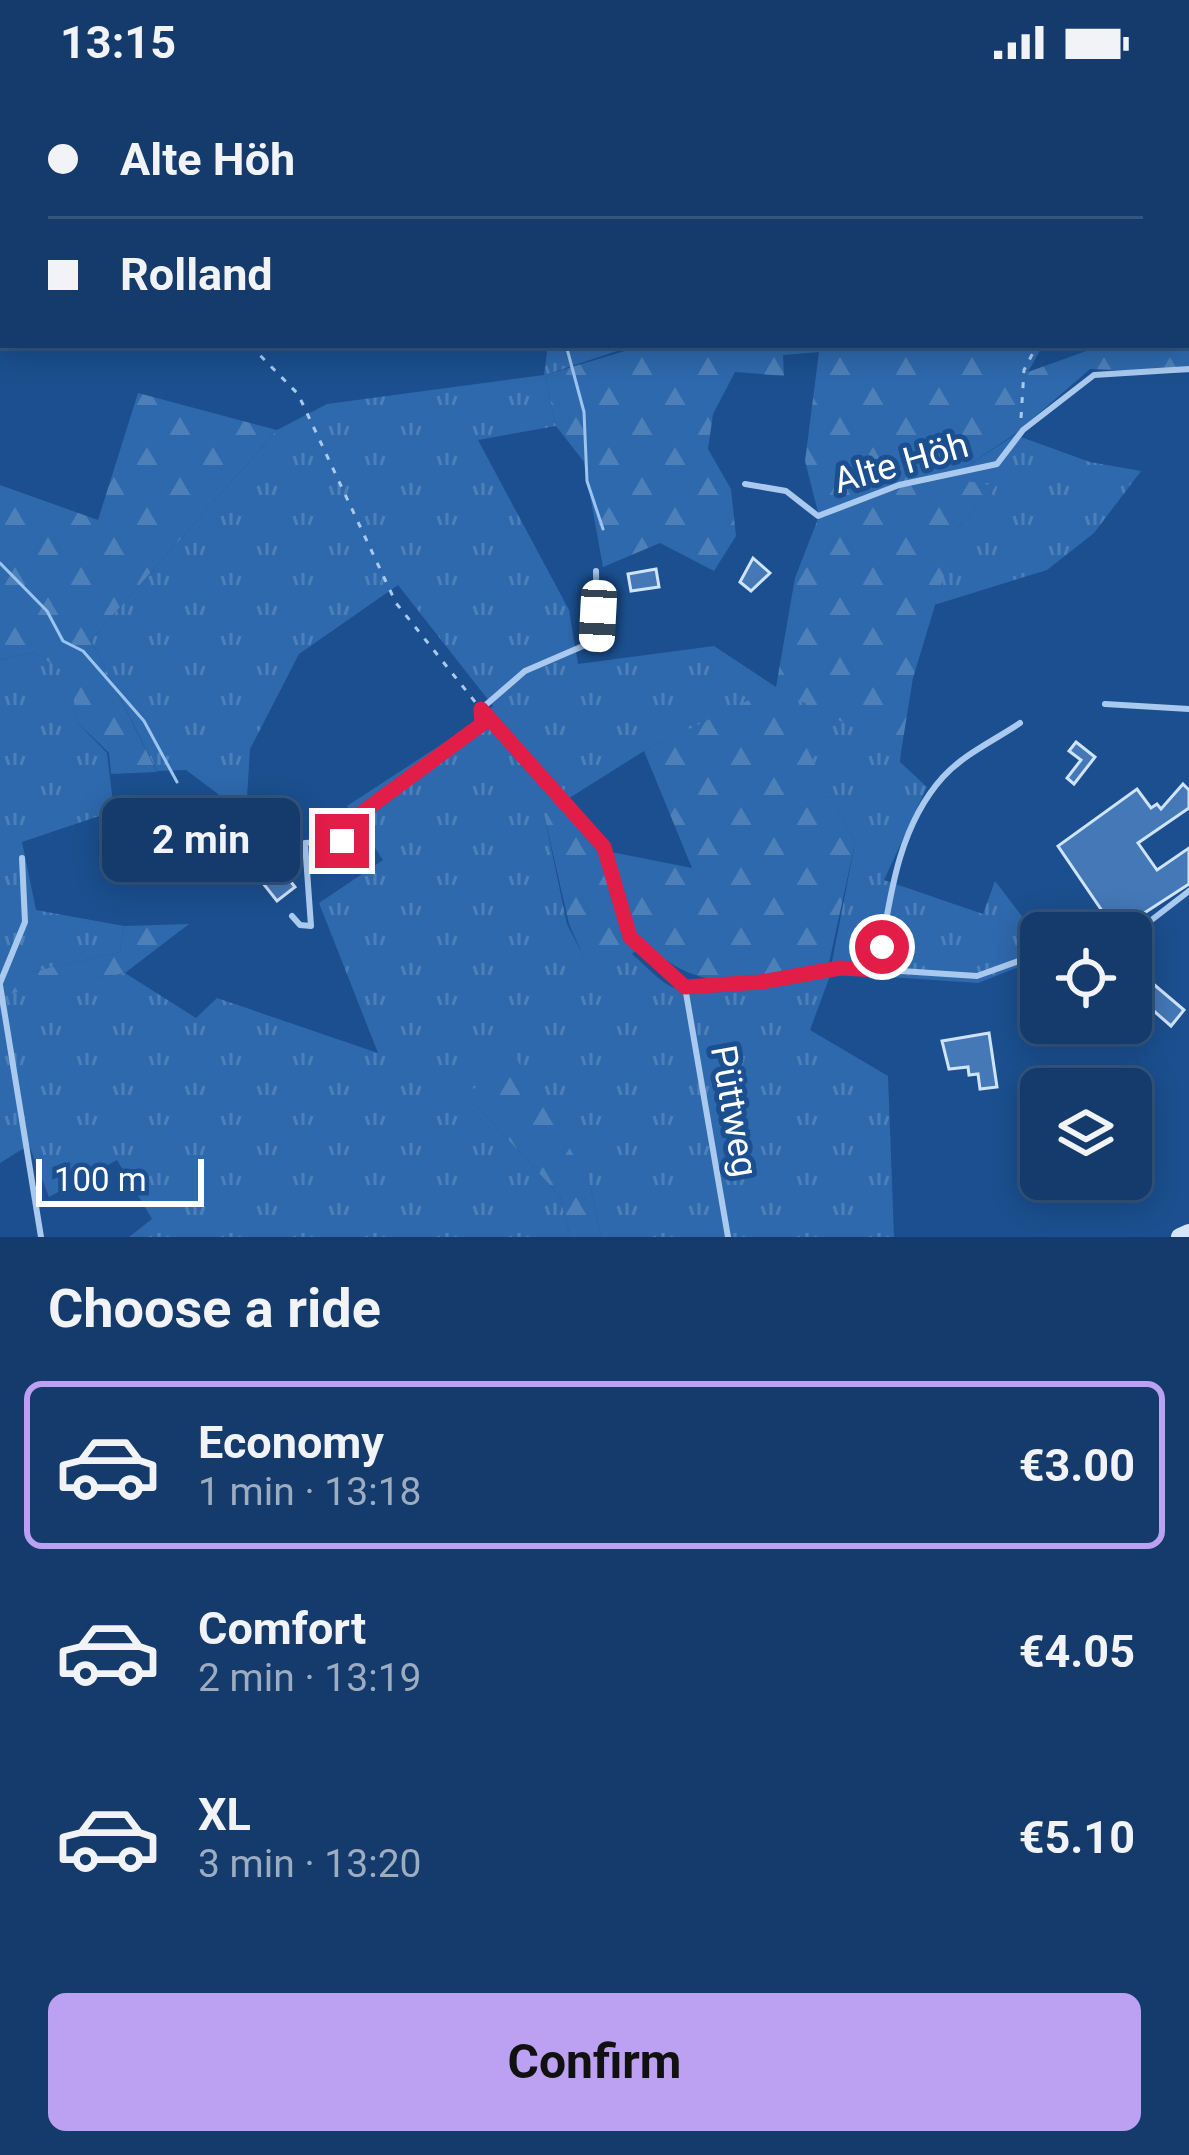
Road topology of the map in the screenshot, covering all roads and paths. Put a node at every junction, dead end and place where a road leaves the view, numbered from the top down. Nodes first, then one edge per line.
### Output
1 (253, 348) edge
2 (1035, 348) edge
3 (1189, 369) edge
4 (1023, 430) junction
5 (745, 484) dead end
6 (596, 571) dead end
7 (1105, 704) dead end
8 (481, 709) junction
9 (1189, 710) edge
10 (1020, 723) dead end
11 (22, 858) dead end
12 (1189, 891) edge
13 (292, 916) dead end
14 (1152, 920) edge
15 (1020, 960) edge
16 (878, 970) junction
17 (0, 984) edge
18 (685, 987) junction
19 (1189, 1232) edge
20 (41, 1237) edge
21 (728, 1237) edge
22 (1180, 1237) edge

1 - 8 path
2 - 4 path
3 - 4 lane, Alte Höh
4 - 5 lane, Alte Höh
6 - 8 lane
7 - 9 lane
8 - 13 lane
8 - 18 lane
10 - 16 lane
11 - 17 lane
12 - 14 lane
15 - 16 lane
16 - 18 lane
17 - 20 lane
18 - 21 lane, Püttweg
19 - 22 main road

